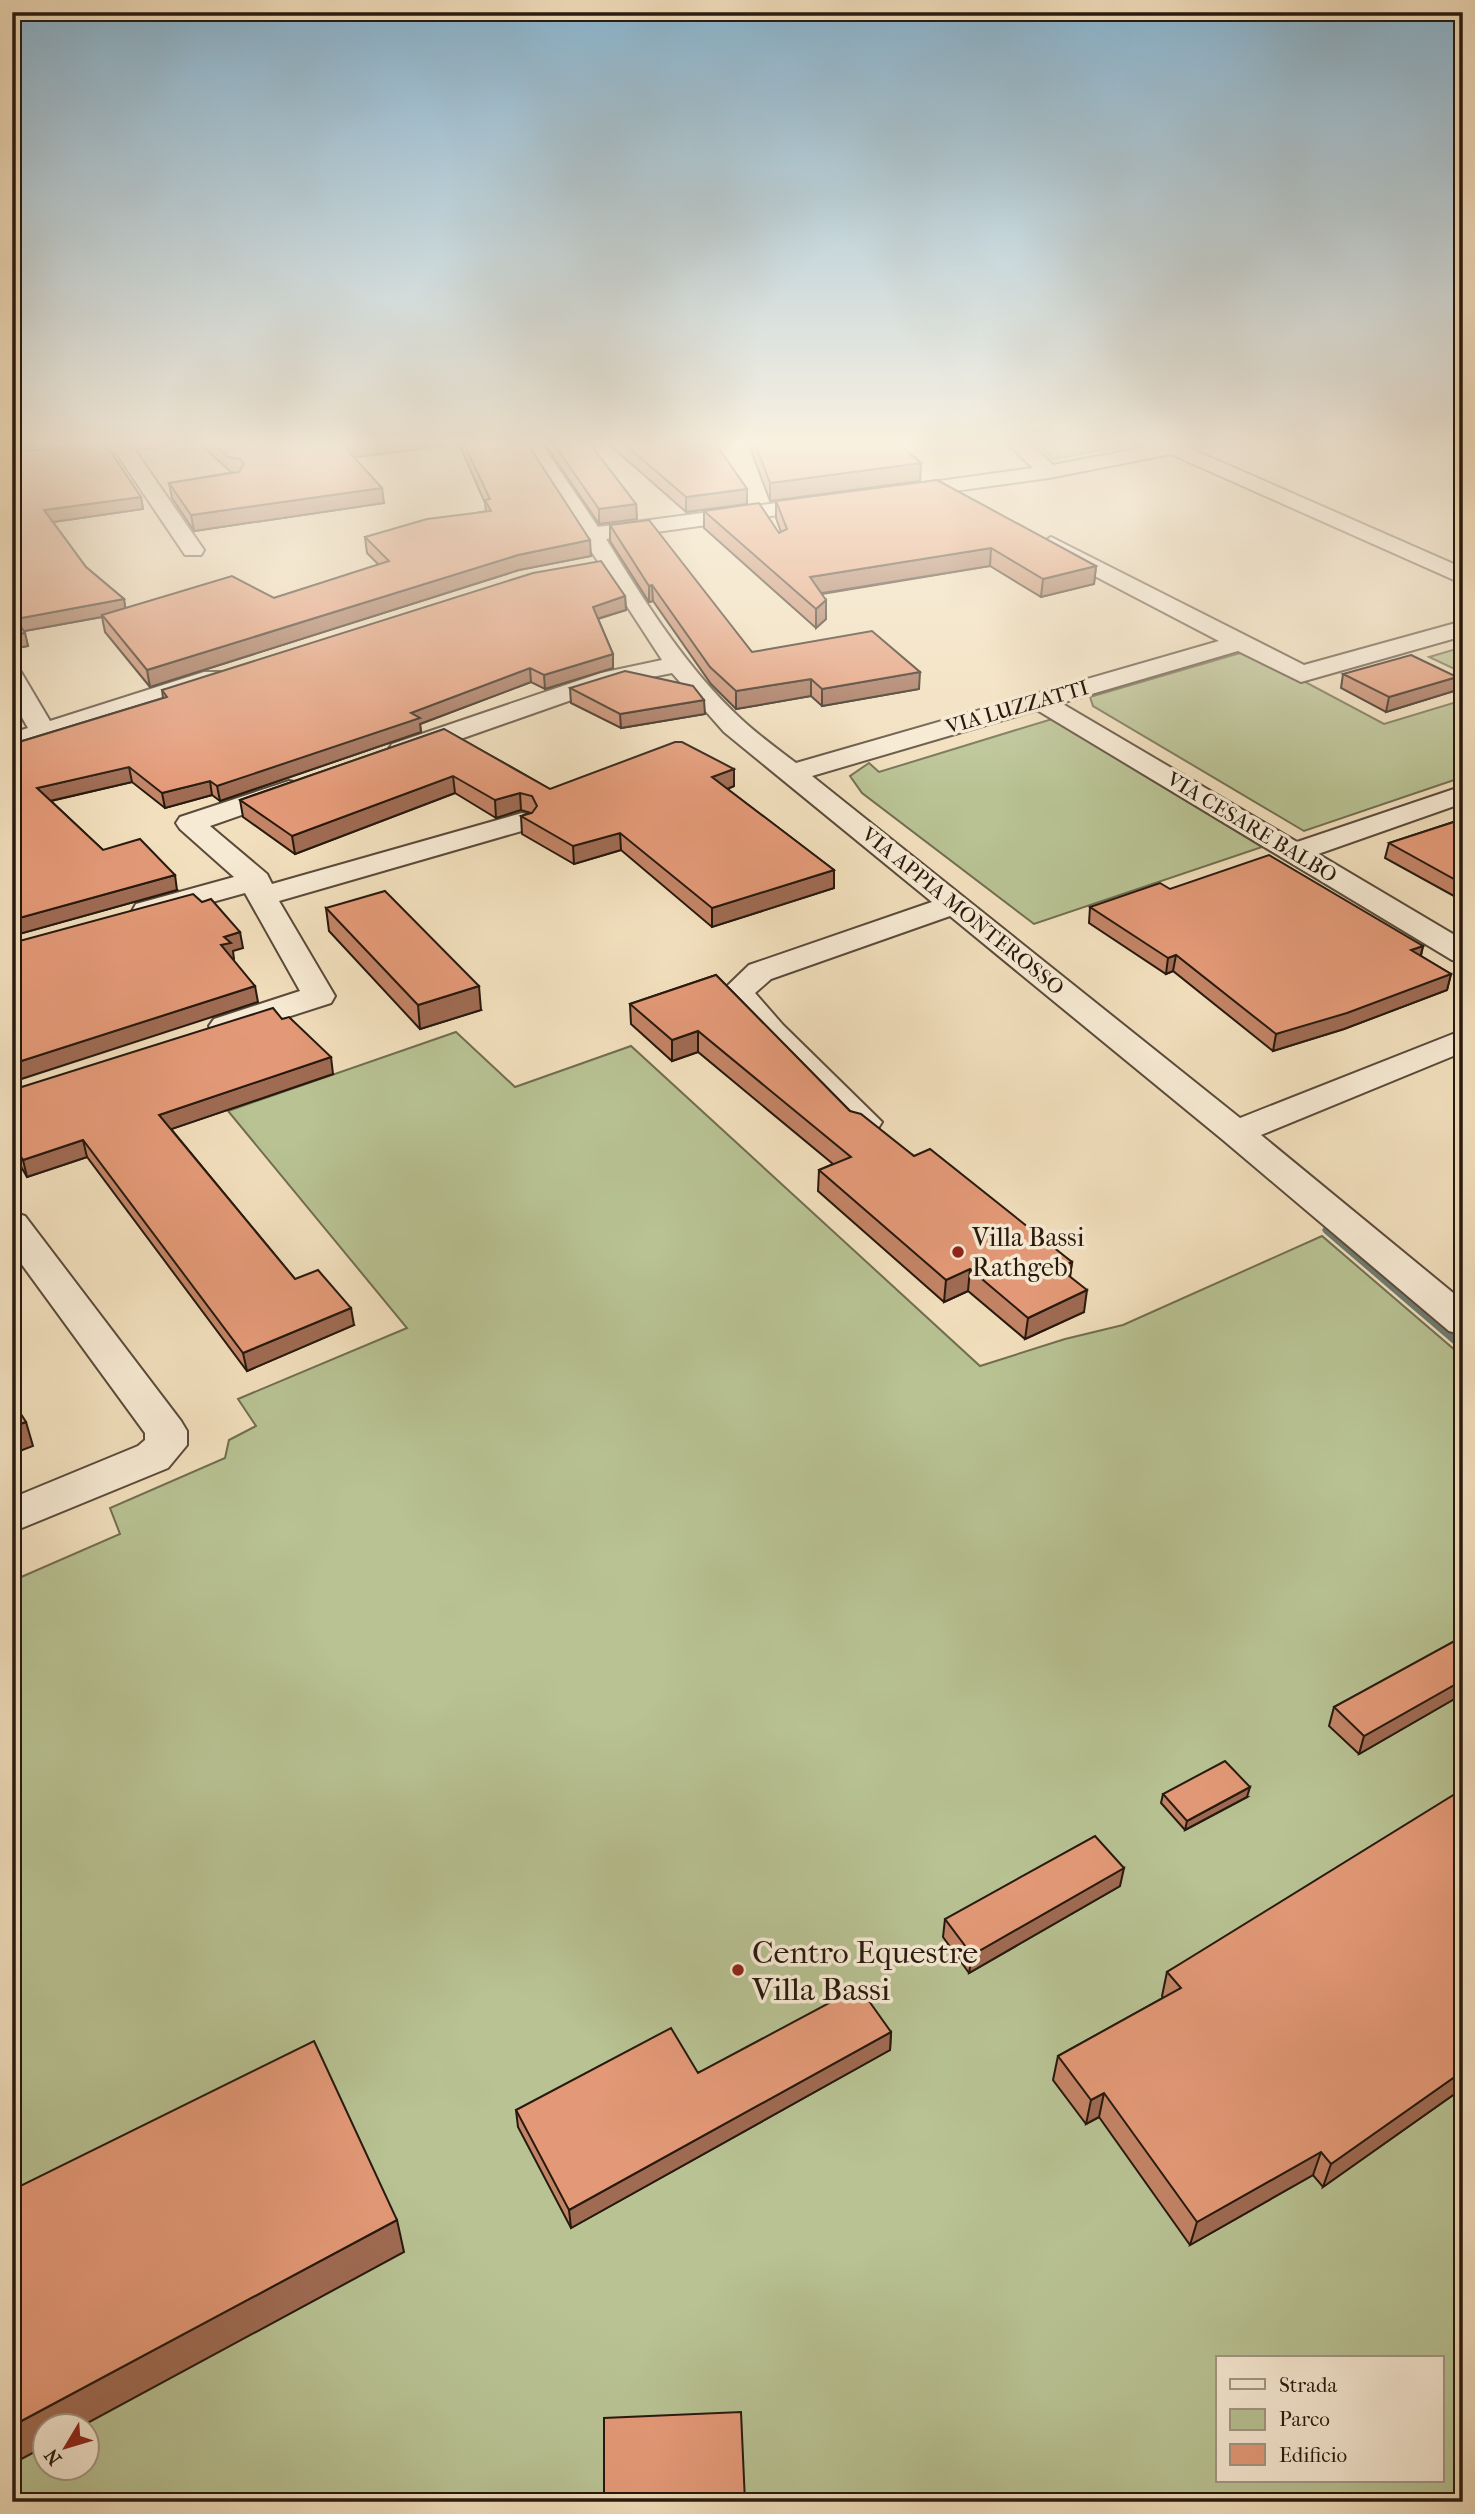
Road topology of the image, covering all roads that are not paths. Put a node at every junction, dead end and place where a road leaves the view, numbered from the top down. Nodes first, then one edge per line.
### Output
1 (596, 557) edge
2 (1076, 557) edge
3 (1419, 557) edge
4 (1463, 577) edge
5 (1463, 628) edge
6 (1243, 642) junction
7 (677, 664) junction
8 (236, 670) edge
9 (12, 677) edge
10 (1040, 701) junction
11 (50, 729) junction
12 (12, 742) edge
13 (374, 760) edge
14 (791, 773) junction
15 (308, 782) edge
16 (1463, 794) edge
17 (522, 822) dead end
18 (1296, 852) junction
19 (259, 889) junction
20 (947, 907) junction
21 (117, 919) edge
22 (1463, 953) edge
23 (191, 1038) edge
24 (1463, 1040) edge
25 (864, 1122) edge
26 (1236, 1132) junction
27 (12, 1224) edge
28 (1463, 1322) edge
29 (12, 1516) edge

1 - 7 street, VIA APPIA MONTEROSSO
2 - 6 street
3 - 4 street
5 - 6 street
6 - 10 street, VIA LUZZATTI
7 - 13 street
7 - 14 street, VIA APPIA MONTEROSSO
8 - 11 street
9 - 11 street
10 - 14 street, VIA LUZZATTI
10 - 18 street, VIA CESARE BALBO
11 - 12 street
14 - 20 street, VIA APPIA MONTEROSSO
15 - 19 street
16 - 18 street
17 - 19 street
18 - 22 street, VIA CESARE BALBO
19 - 21 street
19 - 23 street
20 - 25 street
20 - 26 street, VIA APPIA MONTEROSSO
24 - 26 street
26 - 28 street, VIA APPIA MONTEROSSO
27 - 29 street

